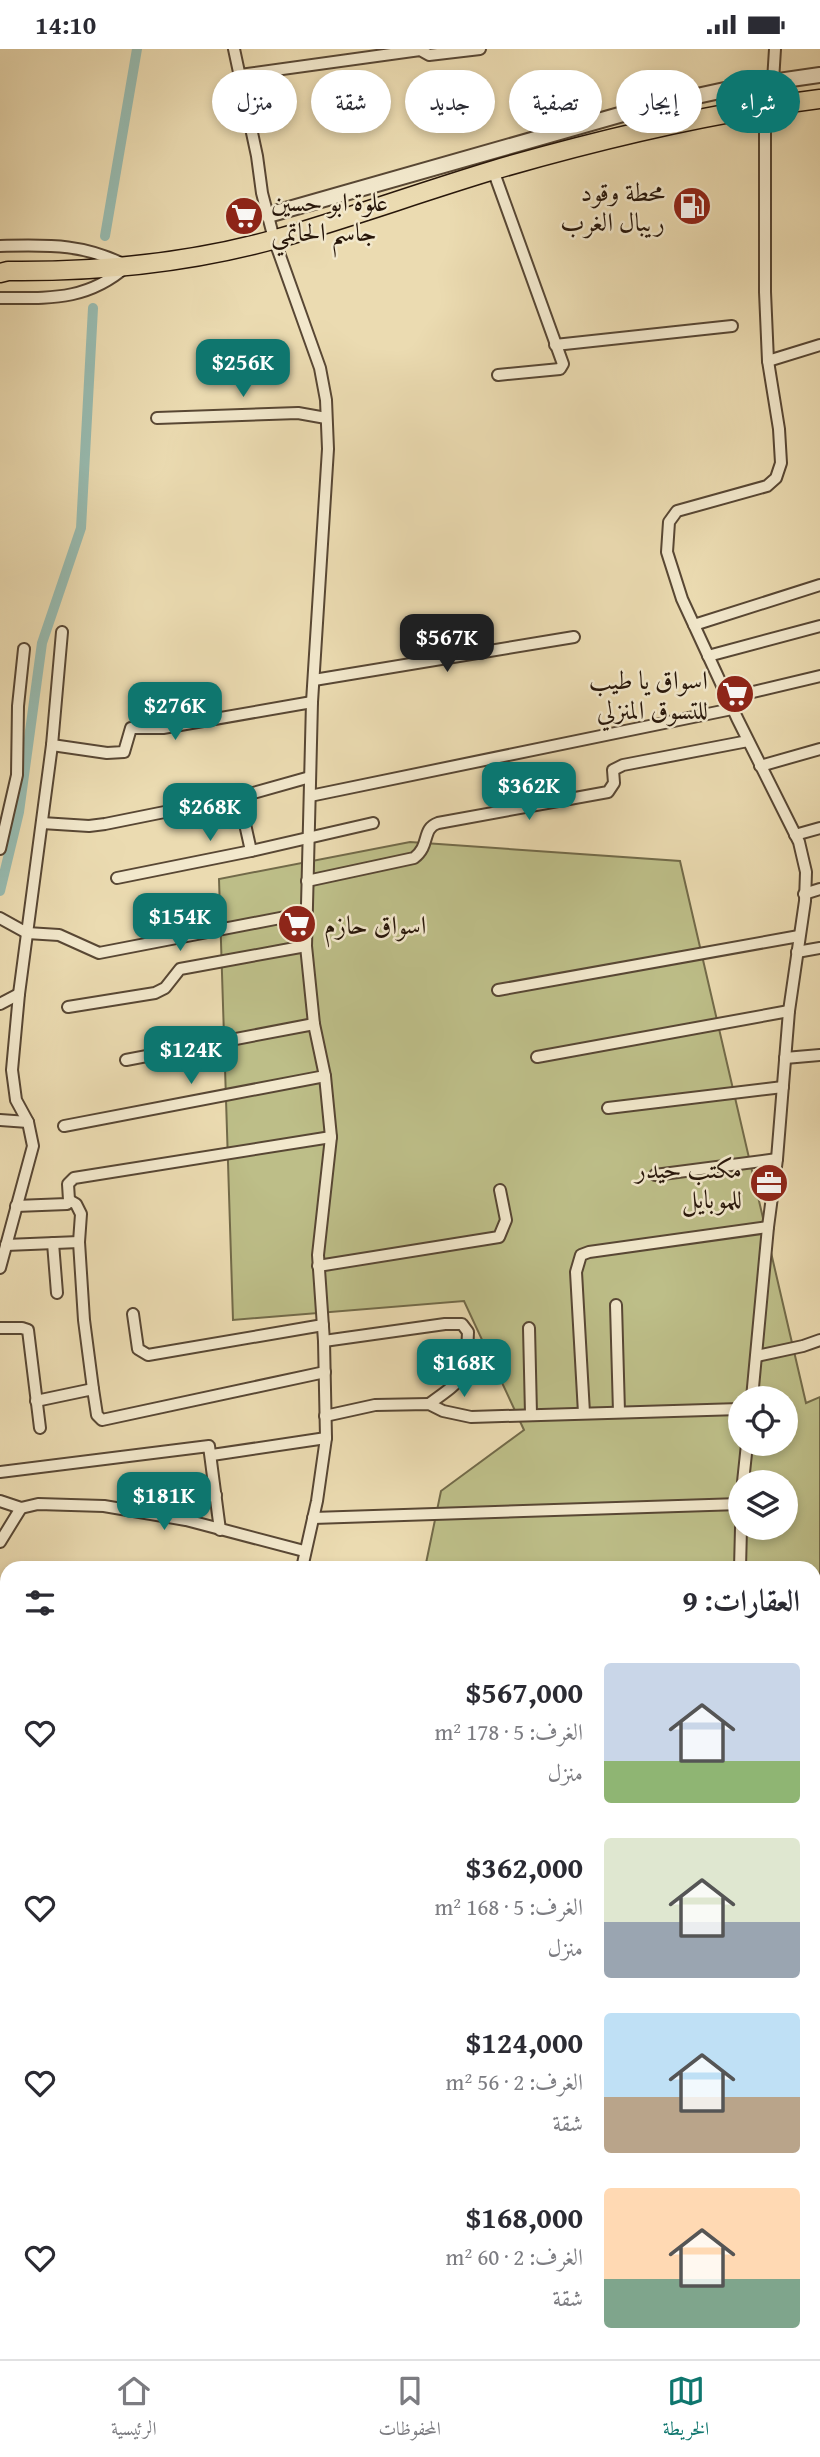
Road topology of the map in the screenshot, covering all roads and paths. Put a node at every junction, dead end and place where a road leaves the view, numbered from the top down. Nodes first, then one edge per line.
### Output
1 (234, 49) edge
2 (480, 49) edge
3 (775, 49) edge
4 (239, 70) edge
5 (276, 70) edge
6 (774, 70) edge
7 (820, 75) edge
8 (800, 78) edge
9 (716, 93) edge
10 (820, 99) edge
11 (800, 102) edge
12 (716, 116) edge
13 (252, 133) edge
14 (765, 133) edge
15 (493, 170) junction
16 (268, 215) junction
17 (274, 239) junction
18 (0, 246) edge
19 (127, 267) junction
20 (3, 271) edge
21 (0, 298) edge
22 (732, 325) dead end
23 (555, 345) junction
24 (820, 345) edge
25 (768, 361) junction
26 (498, 375) dead end
27 (157, 418) dead end
28 (326, 418) junction
29 (820, 585) edge
30 (694, 625) junction
31 (820, 626) edge
32 (62, 632) dead end
33 (574, 637) dead end
34 (24, 649) dead end
35 (708, 656) junction
36 (820, 676) edge
37 (314, 680) junction
38 (312, 702) junction
39 (730, 704) junction
40 (748, 741) junction
41 (52, 745) junction
42 (820, 749) edge
43 (760, 766) junction
44 (310, 777) junction
45 (310, 796) junction
46 (239, 797) junction
47 (41, 823) junction
48 (373, 823) dead end
49 (820, 828) edge
50 (795, 835) junction
51 (309, 838) junction
52 (0, 849) edge
53 (251, 851) junction
54 (117, 878) dead end
55 (307, 881) junction
56 (820, 889) edge
57 (804, 894) junction
58 (306, 913) junction
59 (0, 918) edge
60 (27, 933) junction
61 (799, 936) junction
62 (306, 946) junction
63 (820, 947) edge
64 (797, 952) junction
65 (498, 990) dead end
66 (19, 994) junction
67 (0, 1003) edge
68 (68, 1007) dead end
69 (789, 1011) junction
70 (314, 1024) junction
71 (820, 1055) edge
72 (537, 1057) dead end
73 (785, 1058) junction
74 (126, 1060) dead end
75 (325, 1076) junction
76 (783, 1087) junction
77 (608, 1108) dead end
78 (0, 1120) edge
79 (28, 1122) junction
80 (64, 1126) dead end
81 (331, 1137) junction
82 (777, 1159) junction
83 (655, 1175) dead end
84 (500, 1190) dead end
85 (69, 1200) junction
86 (16, 1206) junction
87 (768, 1227) junction
88 (79, 1241) junction
89 (53, 1243) junction
90 (6, 1245) junction
91 (318, 1266) junction
92 (0, 1268) edge
93 (57, 1293) dead end
94 (616, 1305) dead end
95 (133, 1314) dead end
96 (323, 1325) junction
97 (0, 1328) edge
98 (528, 1328) dead end
99 (820, 1340) edge
100 (324, 1341) junction
101 (757, 1356) junction
102 (325, 1372) junction
103 (753, 1386) edge
104 (93, 1389) junction
105 (36, 1401) junction
106 (429, 1404) junction
107 (728, 1409) edge
108 (619, 1412) junction
109 (584, 1413) junction
110 (531, 1414) junction
111 (325, 1416) junction
112 (40, 1428) dead end
113 (326, 1439) junction
114 (212, 1455) junction
115 (0, 1472) edge
116 (216, 1495) junction
117 (0, 1501) edge
118 (728, 1504) edge
119 (21, 1508) junction
120 (137, 1512) junction
121 (313, 1518) junction
122 (220, 1530) junction
123 (741, 1540) edge
124 (0, 1542) edge
125 (304, 1551) junction
126 (303, 1561) edge
127 (740, 1561) edge

1 - 4 street
2 - 5 street
3 - 6 street
7 - 8 street
9 - 16 street
10 - 11 main road
12 - 15 main road
13 - 16 street
14 - 25 street
15 - 17 main road
15 - 23 street
16 - 17 street
17 - 19 main road
17 - 28 street
18 - 19 street
19 - 20 main road
19 - 21 street
22 - 23 street
23 - 26 street
24 - 25 street
25 - 30 street
27 - 28 street
28 - 37 street
29 - 30 street
30 - 35 street
31 - 35 street
32 - 41 street
33 - 37 street
34 - 52 street
35 - 39 street
36 - 39 street
37 - 38 street
38 - 41 street
38 - 44 street
39 - 40 street
39 - 45 street
40 - 43 street
40 - 55 street
41 - 47 street
42 - 43 street
43 - 50 street
44 - 45 street
44 - 46 street
45 - 51 street
46 - 47 street
46 - 53 street
47 - 60 street
48 - 51 street
49 - 50 street
50 - 57 street
51 - 53 street
51 - 55 street
53 - 54 street
55 - 58 street
56 - 57 street
57 - 61 street
58 - 60 street
58 - 62 street
59 - 60 street
60 - 66 street
61 - 64 street
61 - 65 street
62 - 68 street
62 - 70 street
63 - 64 street
64 - 69 street
66 - 67 street
66 - 79 street
69 - 72 street
69 - 73 street
70 - 74 street
70 - 75 street
71 - 73 street
73 - 76 street
75 - 80 street
75 - 81 street
76 - 77 street
76 - 82 street
78 - 79 street
79 - 86 street
81 - 85 street
81 - 91 street
82 - 83 street
82 - 87 street
84 - 91 street
85 - 86 street
85 - 88 street
86 - 90 street
87 - 101 street
87 - 109 street
88 - 89 street
88 - 104 street
89 - 90 street
89 - 93 street
90 - 92 street
91 - 96 street
94 - 108 street
95 - 96 street
96 - 100 street
97 - 105 street
98 - 110 street
99 - 101 street
100 - 102 street
100 - 106 street
101 - 103 street
102 - 104 street
102 - 111 street
104 - 105 street
105 - 112 street
106 - 110 street
106 - 111 street
107 - 108 street
108 - 109 street
109 - 110 street
111 - 113 street
113 - 114 street
113 - 121 street
114 - 115 street
114 - 116 street
116 - 120 street
116 - 122 street
117 - 119 street
118 - 121 street
119 - 120 street
119 - 124 street
120 - 122 street
121 - 125 street
122 - 125 street
123 - 127 street
125 - 126 street

